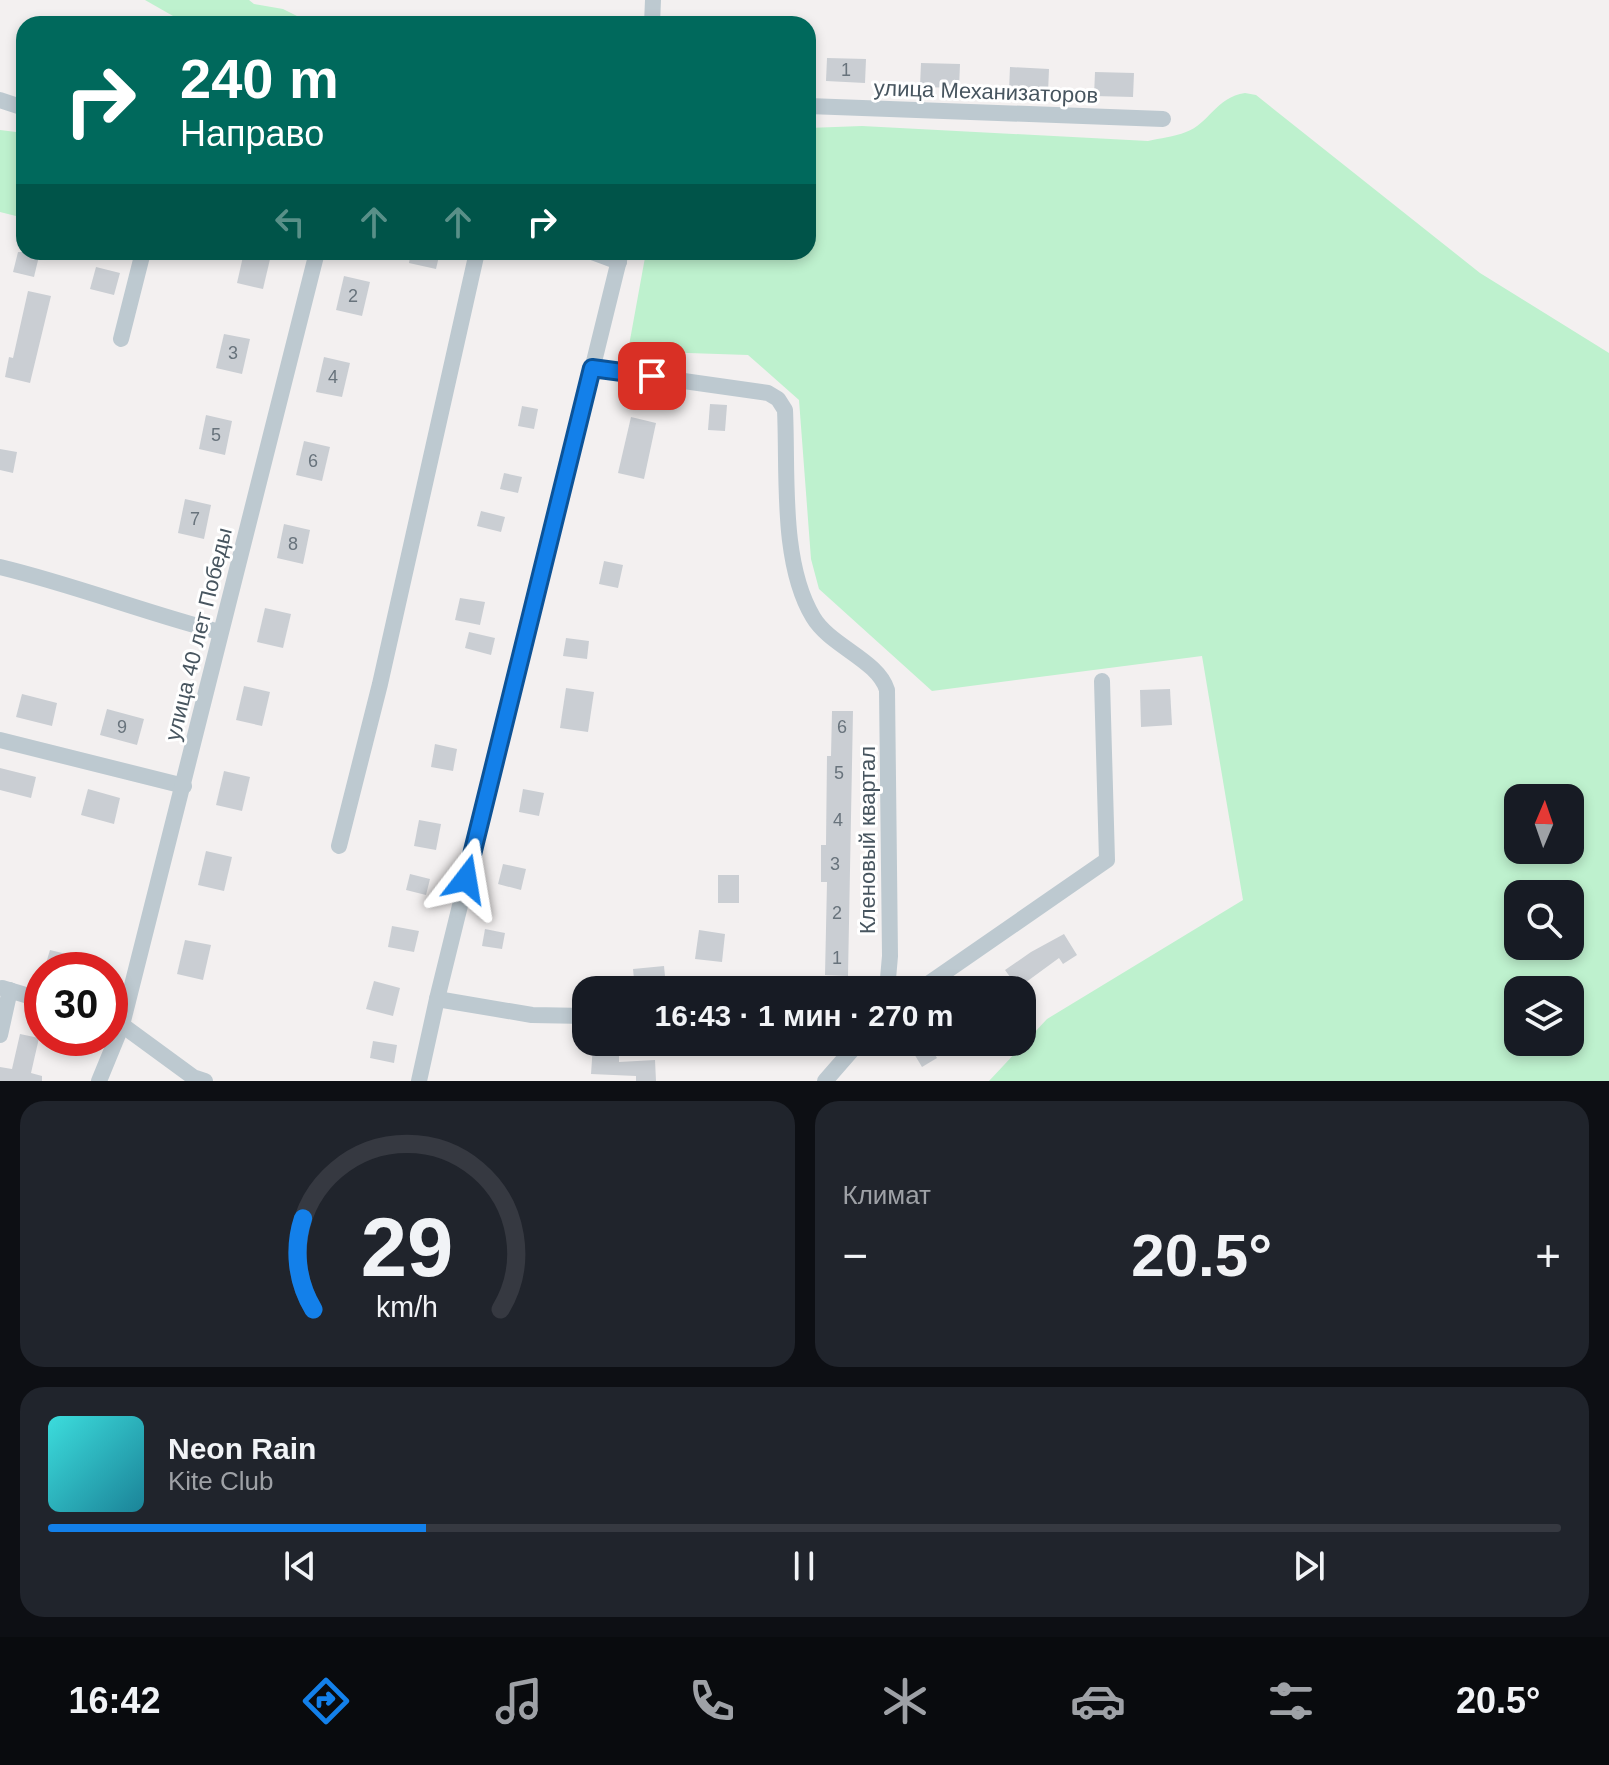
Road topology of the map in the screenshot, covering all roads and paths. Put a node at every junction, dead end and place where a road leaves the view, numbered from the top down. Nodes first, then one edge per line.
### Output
1 (816, 106) edge
2 (1163, 119) dead end
3 (141, 260) edge
4 (315, 260) edge
5 (475, 260) edge
6 (619, 260) edge
7 (121, 339) dead end
8 (592, 368) junction
9 (0, 567) edge
10 (220, 632) junction
11 (1102, 681) dead end
12 (0, 740) edge
13 (184, 786) junction
14 (339, 846) dead end
15 (888, 976) edge
16 (939, 976) edge
17 (128, 982) edge
18 (5, 988) edge
19 (437, 999) junction
20 (572, 1016) edge
21 (128, 1032) edge
22 (0, 1035) edge
23 (106, 1056) edge
24 (847, 1056) edge
25 (99, 1081) edge
26 (205, 1081) edge
27 (419, 1081) edge
28 (825, 1081) edge

1 - 2 street, улица Механизаторов
3 - 7 street
4 - 10 street, улица 40 лет Победы
5 - 14 street
6 - 8 street
8 - 15 street, Кленовый квартал
8 - 19 street
9 - 10 street
10 - 13 street, улица 40 лет Победы
11 - 16 street
12 - 13 street
13 - 17 street, улица 40 лет Победы
18 - 22 street
19 - 20 street
19 - 27 street
21 - 26 street
23 - 25 street, улица 40 лет Победы
24 - 28 street

